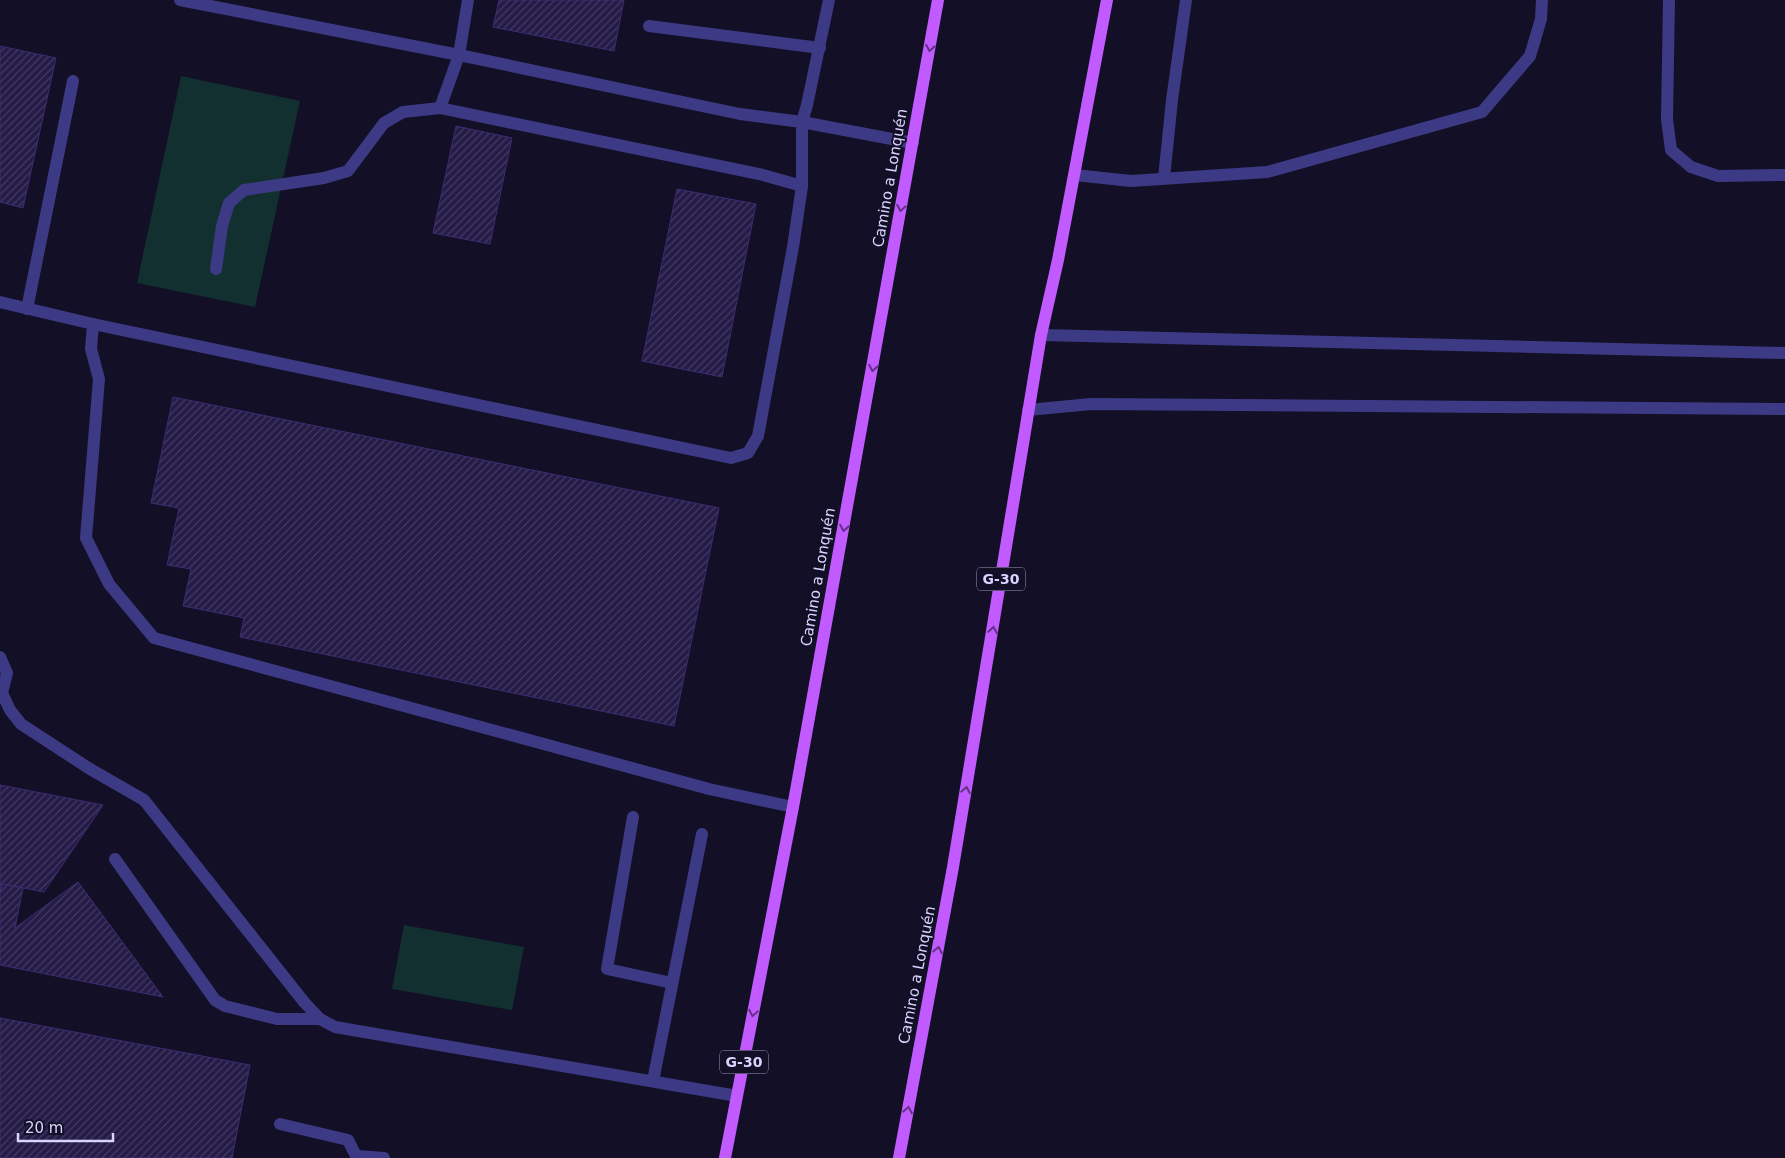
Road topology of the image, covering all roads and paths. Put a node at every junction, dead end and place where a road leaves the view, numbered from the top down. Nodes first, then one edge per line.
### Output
1 (180, 0) edge
2 (468, 0) edge
3 (829, 0) edge
4 (938, 0) edge
5 (1107, 0) edge
6 (1186, 0) edge
7 (1542, 0) edge
8 (1669, 0) edge
9 (649, 26) dead end
10 (820, 48) junction
11 (459, 55) junction
12 (73, 81) dead end
13 (440, 108) junction
14 (802, 122) junction
15 (913, 143) junction
16 (1075, 175) junction
17 (1785, 175) edge
18 (1164, 178) junction
19 (802, 186) junction
20 (216, 269) dead end
21 (0, 302) edge
22 (27, 308) junction
23 (93, 324) junction
24 (1041, 336) junction
25 (1785, 353) edge
26 (1785, 409) edge
27 (1028, 410) junction
28 (0, 657) edge
29 (793, 808) junction
30 (633, 817) dead end
31 (702, 834) dead end
32 (115, 859) dead end
33 (672, 983) junction
34 (320, 1019) junction
35 (653, 1081) junction
36 (737, 1096) junction
37 (280, 1124) dead end
38 (357, 1157) edge
39 (384, 1158) edge
40 (725, 1158) edge
41 (899, 1158) edge

1 - 11 lane
2 - 11 lane
3 - 10 lane
4 -> 15 main road, Camino a Lonquén / G-30
5 - 16 main road, Camino a Lonquén / G-30
6 - 18 lane
7 - 18 lane
8 - 17 lane
9 - 10 lane
10 - 14 lane
11 - 13 lane
11 - 14 lane
12 - 22 lane
13 - 19 lane
13 - 20 lane
14 - 15 lane
14 - 19 lane
15 -> 29 main road, Camino a Lonquén / G-30
16 - 18 lane
16 - 24 main road, Camino a Lonquén / G-30
19 - 23 lane
21 - 22 lane
22 - 23 lane
23 - 29 lane
24 - 25 lane
24 - 27 main road, Camino a Lonquén / G-30
26 - 27 lane
41 -> 27 main road, Camino a Lonquén / G-30
28 - 34 lane
29 -> 36 main road, Camino a Lonquén / G-30
30 - 33 lane
31 - 33 lane
32 - 34 lane
33 - 35 lane
34 - 35 lane
35 - 36 lane
36 - 40 main road, Camino a Lonquén / G-30
37 - 38 lane
38 - 39 lane

